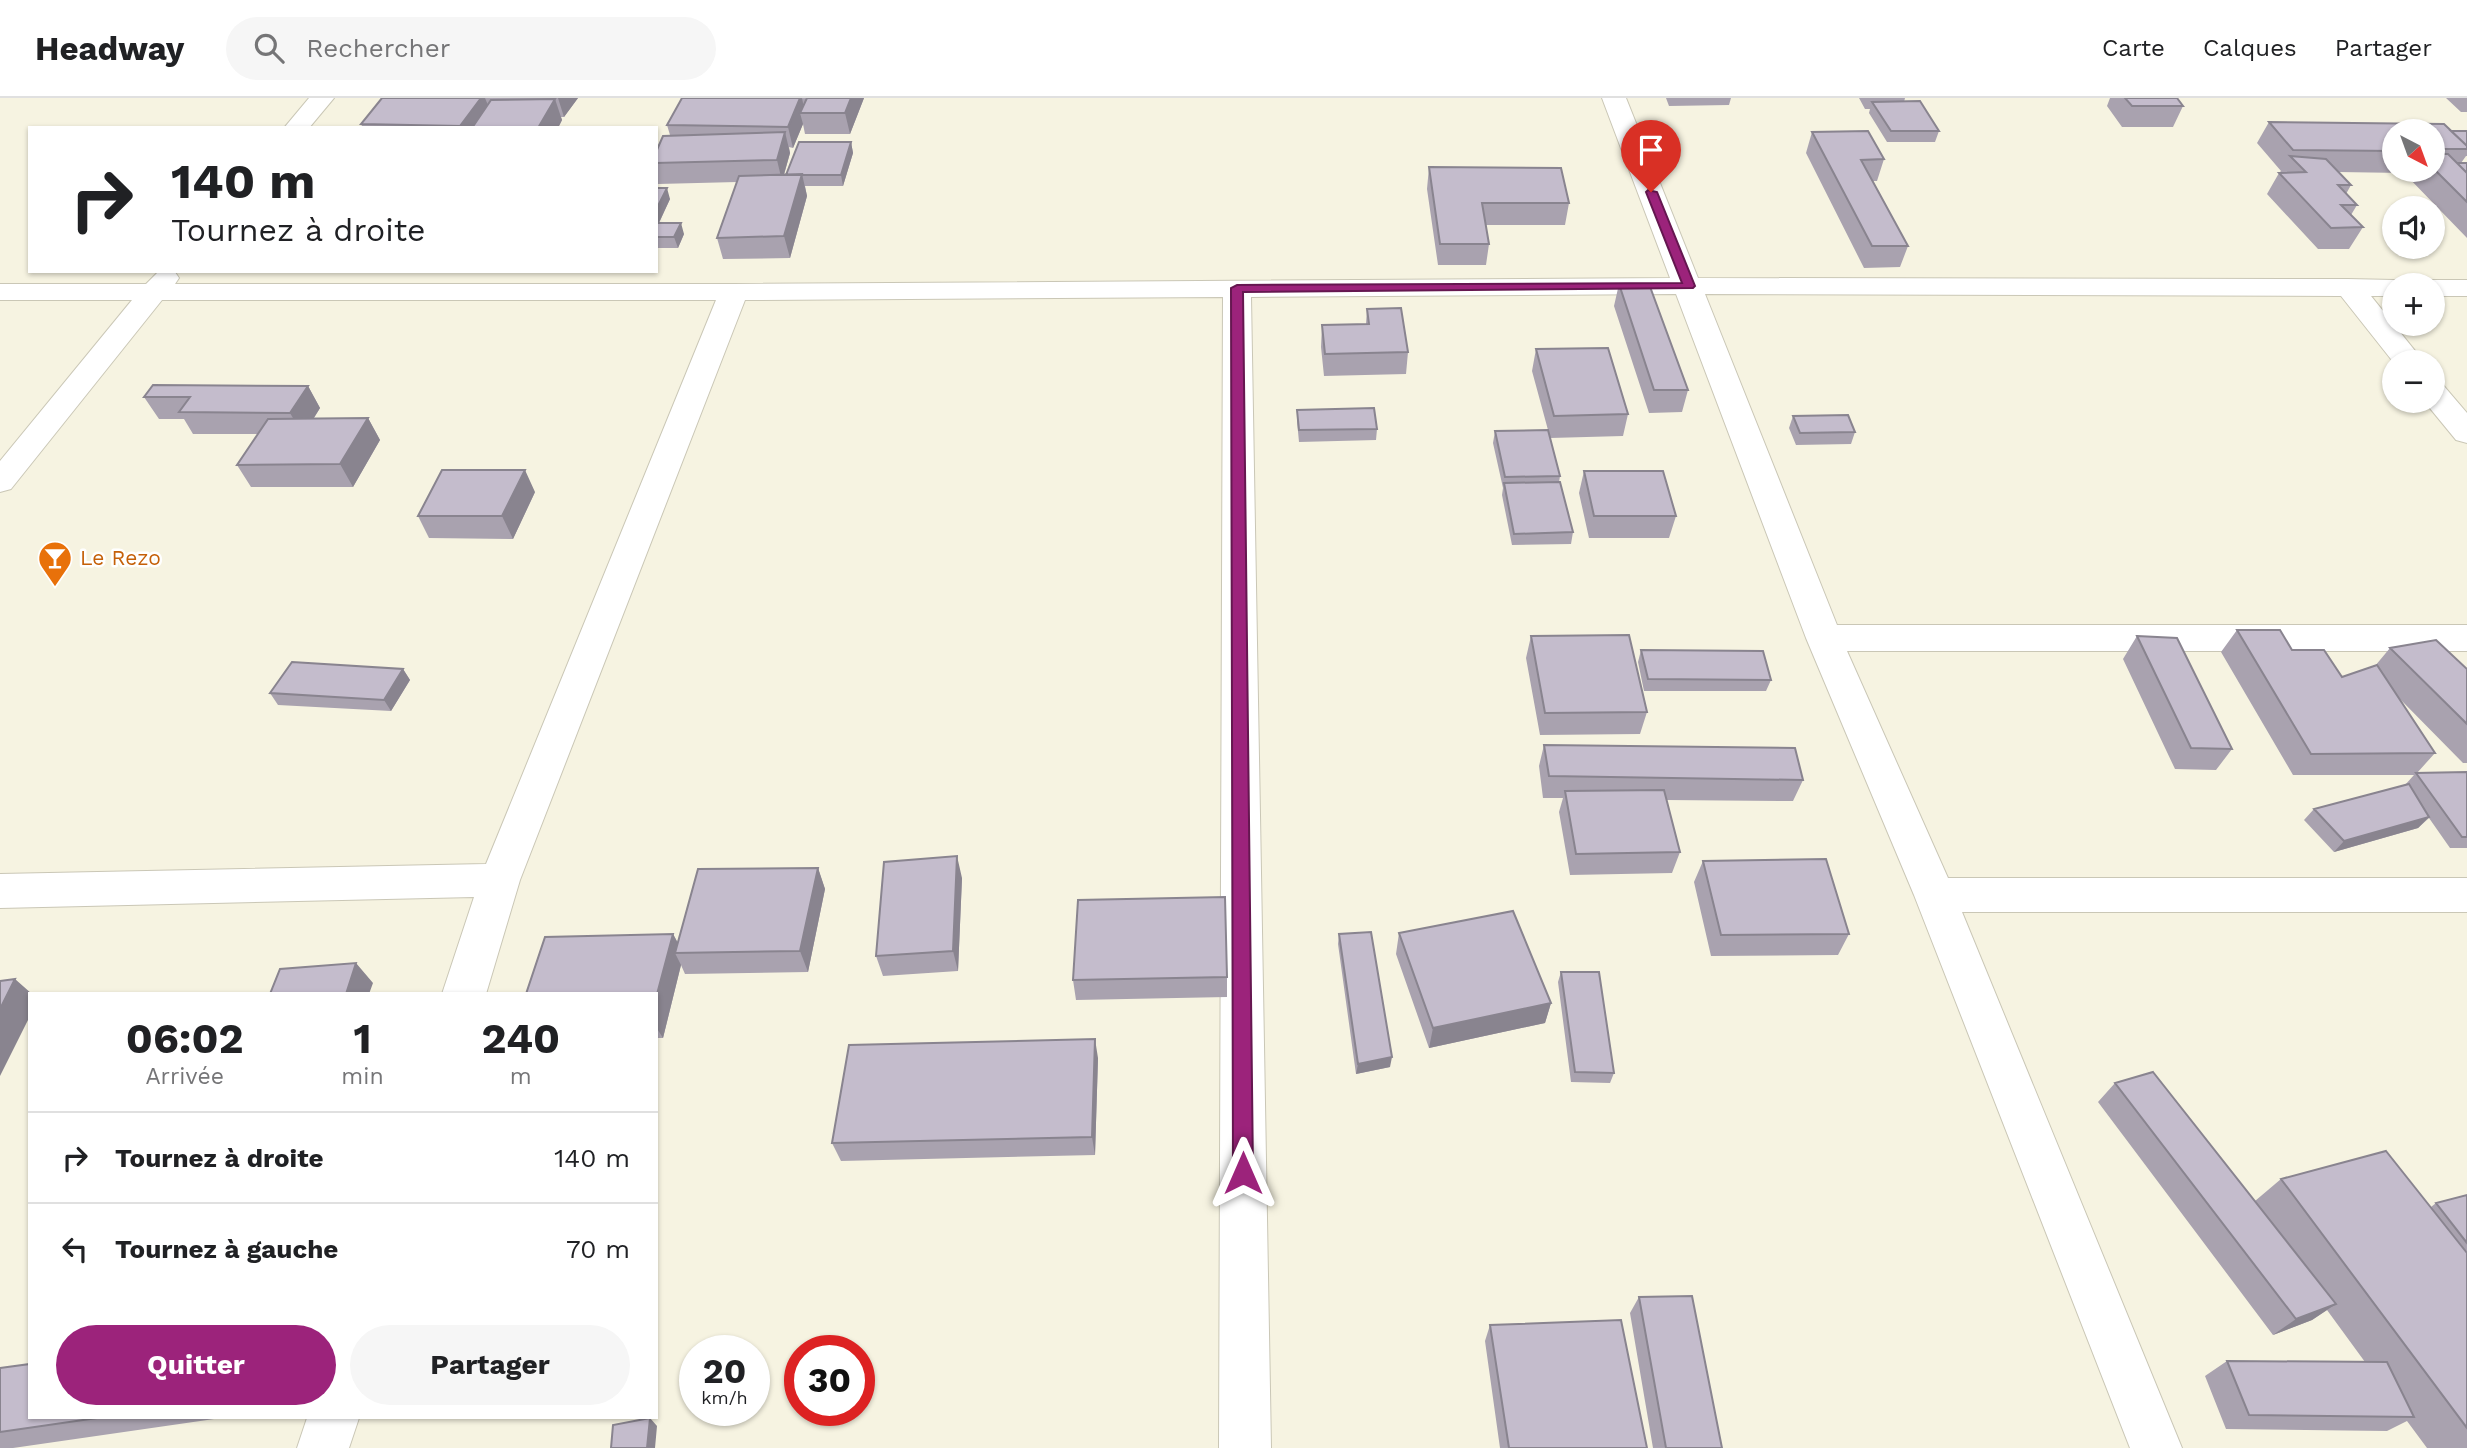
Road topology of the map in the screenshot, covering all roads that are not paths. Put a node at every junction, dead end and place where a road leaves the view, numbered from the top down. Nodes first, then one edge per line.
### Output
1 (322, 98) edge
2 (1614, 98) edge
3 (298, 126) edge
4 (161, 282) edge
5 (1689, 286) junction
6 (1237, 288) junction
7 (2348, 288) junction
8 (2382, 288) edge
9 (2445, 288) edge
10 (2467, 288) edge
11 (0, 292) edge
12 (734, 292) junction
13 (2399, 350) edge
14 (2445, 407) edge
15 (2467, 433) edge
16 (0, 482) edge
17 (1824, 638) junction
18 (2467, 638) edge
19 (500, 880) junction
20 (0, 891) edge
21 (1935, 895) junction
22 (2467, 895) edge
23 (465, 992) edge
24 (333, 1419) edge
25 (323, 1448) edge
26 (1245, 1448) edge
27 (2156, 1448) edge

1 - 3 street
2 - 5 street
4 - 11 street
4 - 12 street
4 - 16 street
5 - 6 street
5 - 7 street
5 - 17 street
6 - 12 street
6 - 26 street
7 - 8 street
7 - 13 street
9 - 10 street
12 - 19 street
14 - 15 street
17 - 18 street
17 - 21 street
19 - 20 street
19 - 23 street
21 - 22 street
21 - 27 street
24 - 25 street

